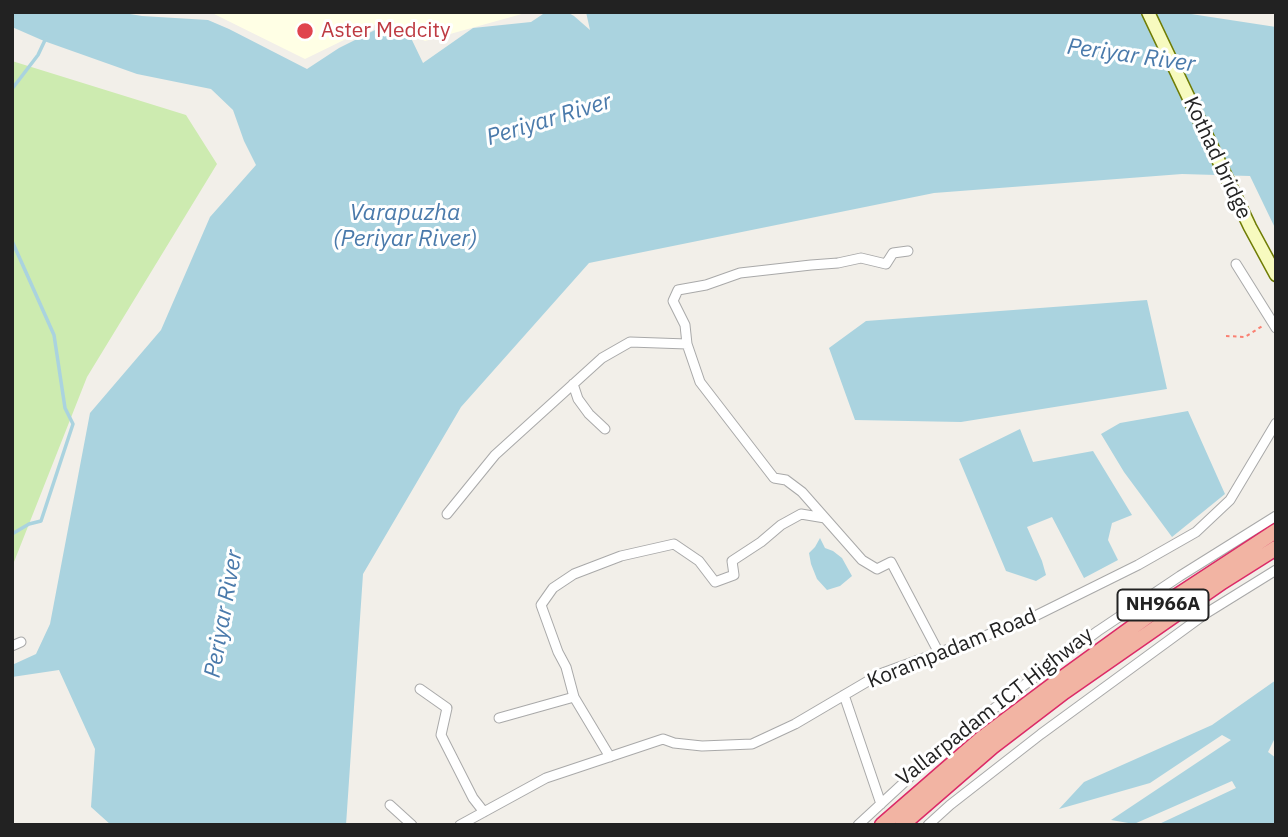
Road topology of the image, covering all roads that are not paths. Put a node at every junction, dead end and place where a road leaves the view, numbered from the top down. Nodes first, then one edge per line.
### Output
1 (1148, 12) edge
2 (908, 251) dead end
3 (1236, 264) dead end
4 (1276, 275) edge
5 (1273, 324) edge
6 (687, 344) junction
7 (573, 384) junction
8 (1276, 423) edge
9 (605, 429) dead end
10 (447, 514) dead end
11 (1276, 516) edge
12 (825, 518) junction
13 (1276, 531) edge
14 (1276, 548) edge
15 (1276, 570) edge
16 (939, 653) junction
17 (1059, 688) junction
18 (420, 689) dead end
19 (844, 695) junction
20 (574, 696) junction
21 (499, 718) dead end
22 (610, 757) junction
23 (881, 804) junction
24 (390, 805) dead end
25 (484, 812) junction
26 (412, 825) edge
27 (460, 825) edge
28 (858, 825) edge
29 (882, 825) edge
30 (902, 825) edge
31 (928, 825) edge

1 - 4 main road, Kothad bridge
2 - 6 street
3 - 5 street
6 - 7 street
6 - 12 street
7 - 9 street
7 - 10 street
8 - 16 street, Korampadam Road
11 - 23 street
12 - 16 street
12 - 20 street
13 - 17 highway, Vallarpadam ICT Highway / NH966A
14 - 17 highway, Vallarpadam ICT Highway / NH966A
15 - 31 street
16 - 19 street, Korampadam Road
17 - 29 highway, Vallarpadam ICT Highway / NH966A
17 - 30 highway, Vallarpadam ICT Highway / NH966A
18 - 25 street
19 - 22 street, Korampadam Road
19 - 23 street
20 - 21 street
20 - 22 street
22 - 25 street, Korampadam Road
23 - 28 street
24 - 26 street
25 - 27 street, Korampadam Road

